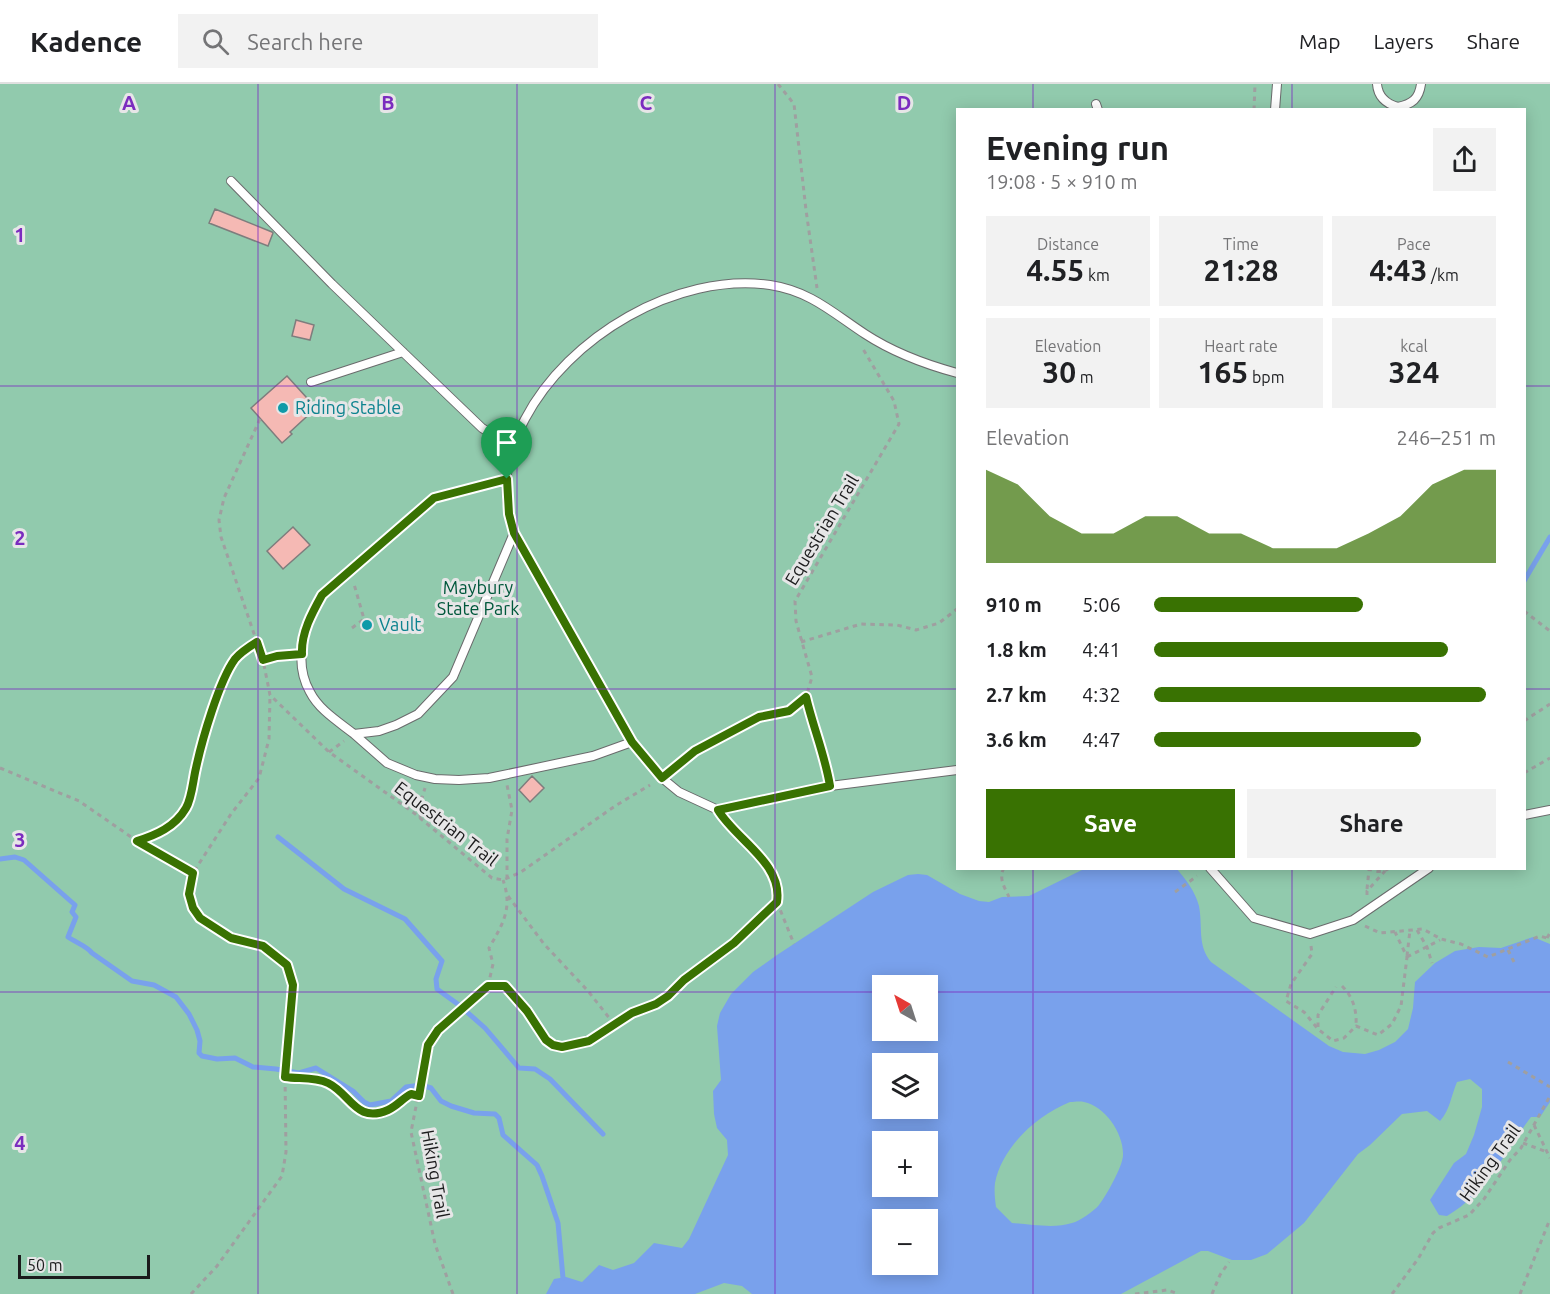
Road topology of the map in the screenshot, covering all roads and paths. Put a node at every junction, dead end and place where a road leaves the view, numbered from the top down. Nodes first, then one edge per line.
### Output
1 (777, 84) edge
2 (1255, 84) edge
3 (1277, 84) edge
4 (1377, 84) edge
5 (1421, 84) edge
6 (1254, 108) edge
7 (1275, 108) edge
8 (231, 181) dead end
9 (820, 303) junction
10 (858, 341) dead end
11 (403, 352) junction
12 (956, 373) edge
13 (311, 382) dead end
14 (260, 419) dead end
15 (513, 447) junction
16 (507, 479) junction
17 (514, 533) junction
18 (349, 572) junction
19 (956, 610) edge
20 (1526, 613) edge
21 (352, 628) dead end
22 (1550, 631) edge
23 (257, 642) junction
24 (801, 642) junction
25 (302, 654) junction
26 (263, 660) junction
27 (270, 695) junction
28 (806, 697) junction
29 (1550, 704) edge
30 (1526, 720) edge
31 (354, 734) junction
32 (632, 742) junction
33 (1550, 758) edge
34 (0, 768) edge
35 (956, 770) edge
36 (1526, 772) edge
37 (505, 775) junction
38 (429, 778) junction
39 (662, 778) junction
40 (830, 786) junction
41 (718, 810) junction
42 (1550, 810) edge
43 (1526, 814) edge
44 (420, 818) junction
45 (137, 841) junction
46 (1003, 870) edge
47 (1212, 870) edge
48 (1369, 870) edge
49 (1426, 870) edge
50 (193, 873) junction
51 (1197, 876) dead end
52 (506, 879) junction
53 (505, 886) junction
54 (1367, 891) dead end
55 (1176, 892) dead end
56 (508, 896) junction
57 (1009, 897) dead end
58 (777, 902) junction
59 (1353, 920) junction
60 (1410, 930) junction
61 (1417, 930) junction
62 (1395, 932) junction
63 (1550, 933) edge
64 (1310, 934) junction
65 (1441, 939) junction
66 (1548, 939) edge
67 (794, 944) dead end
68 (1427, 947) junction
69 (1508, 950) junction
70 (1407, 957) junction
71 (1514, 962) dead end
72 (1432, 963) dead end
73 (488, 986) junction
74 (1342, 986) dead end
75 (1336, 987) dead end
76 (614, 1024) junction
77 (1356, 1026) junction
78 (1318, 1029) junction
79 (1508, 1062) dead end
80 (285, 1077) junction
81 (1550, 1088) edge
82 (419, 1096) junction
83 (1550, 1096) edge
84 (1534, 1122) junction
85 (1523, 1143) junction
86 (1549, 1155) edge
87 (1550, 1219) edge
88 (1229, 1262) dead end
89 (191, 1294) edge
90 (453, 1294) edge
91 (1135, 1294) edge
92 (1179, 1294) edge
93 (1212, 1294) edge
94 (1392, 1294) edge
95 (1520, 1294) edge

1 - 9 path
2 - 6 path
3 - 7 lane
4 - 5 lane
8 - 11 lane
9 - 12 lane
9 - 15 lane
10 - 24 path, Equestrian Trail
11 - 13 lane
11 - 15 lane
14 - 23 path
15 - 16 lane
16 - 17 lane
16 - 18 lane
17 - 31 lane
17 - 32 lane
18 - 21 path
18 - 25 lane
19 - 24 path
20 - 22 path
23 - 26 path
23 - 45 path
24 - 28 path, Equestrian Trail
25 - 26 path
25 - 31 lane
26 - 27 path
27 - 44 path, Equestrian Trail
27 - 50 path
28 - 39 path, Equestrian Trail
28 - 40 path
29 - 30 path
31 - 38 lane
32 - 37 lane
32 - 39 lane
33 - 36 path
34 - 45 path
35 - 40 lane
37 - 38 lane
37 - 52 path
38 - 44 path
39 - 41 lane
39 - 52 path, Equestrian Trail
40 - 41 lane
41 - 58 path
42 - 43 lane
44 - 52 path, Equestrian Trail
45 - 50 path
46 - 57 path
47 - 64 lane
48 - 54 path
49 - 59 lane
50 - 80 path
51 - 55 path
52 - 53 path
52 - 53 path
53 - 56 path
56 - 73 path
56 - 76 path
58 - 67 path
58 - 76 path
59 - 62 path
59 - 64 lane
60 - 61 path
60 - 62 path
60 - 70 path
61 - 65 path
61 - 68 path
62 - 70 path
63 - 66 path
64 - 78 path
65 - 68 path
65 - 69 path
66 - 69 path
68 - 70 path
68 - 72 path
69 - 71 path
70 - 77 path
73 - 76 path
73 - 82 path, Hiking Trail
74 - 77 path
75 - 78 path
77 - 78 path
79 - 81 path
80 - 82 path
80 - 89 path
82 - 90 path, Hiking Trail
83 - 84 path, Hiking Trail
84 - 85 path, Hiking Trail
84 - 86 path
85 - 86 path
85 - 94 path, Hiking Trail
87 - 95 path
88 - 93 path
91 - 92 path

